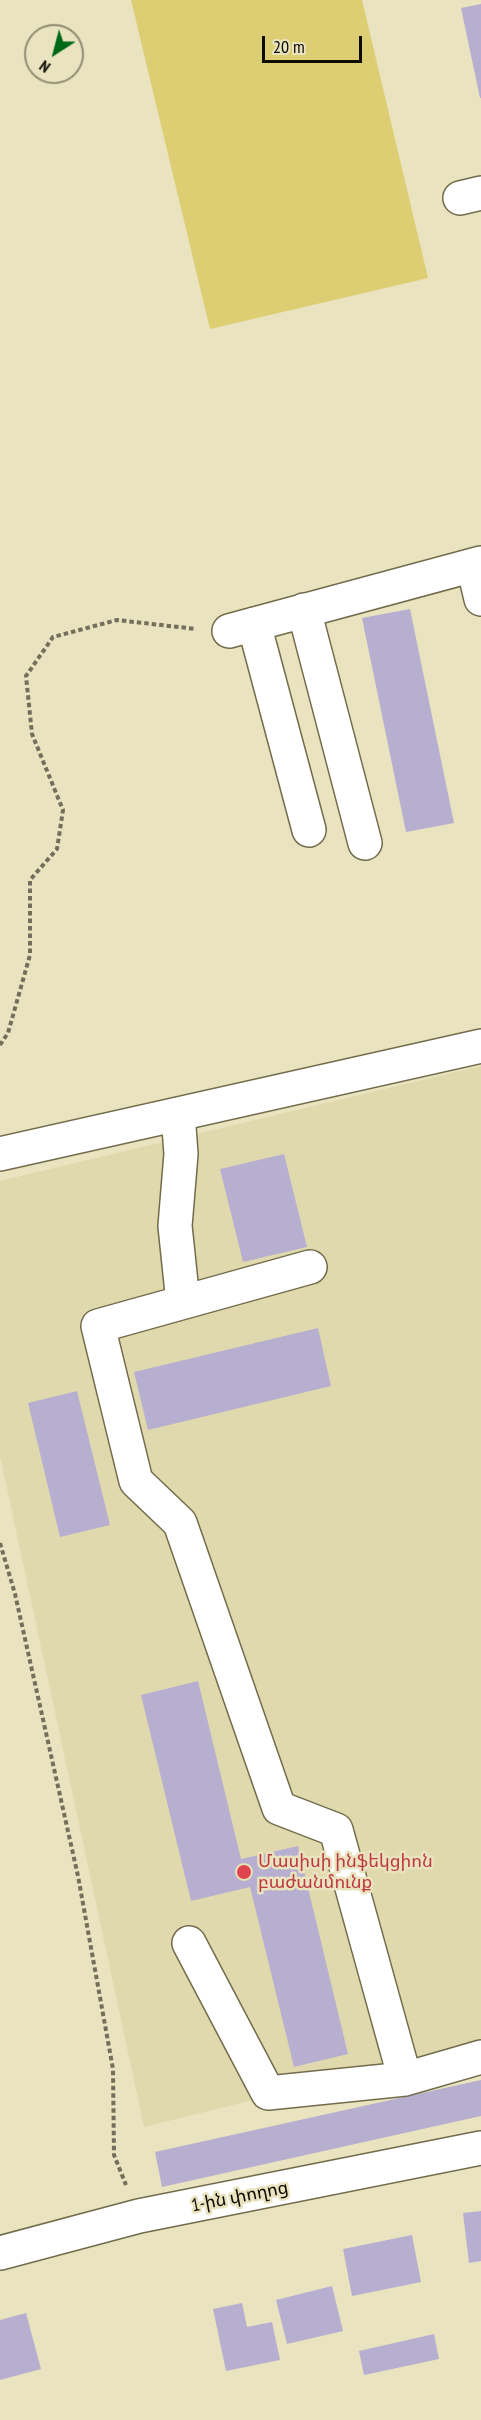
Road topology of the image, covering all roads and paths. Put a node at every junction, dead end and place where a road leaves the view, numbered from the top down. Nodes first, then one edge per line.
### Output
1 (477, 564) edge
2 (481, 599) edge
3 (304, 610) junction
4 (242, 627) junction
5 (309, 830) dead end
6 (365, 843) dead end
7 (0, 1045) edge
8 (481, 1046) edge
9 (178, 1114) junction
10 (0, 1154) edge
11 (310, 1267) dead end
12 (183, 1302) junction
13 (0, 1543) edge
14 (189, 1943) dead end
15 (481, 2057) edge
16 (405, 2079) junction
17 (481, 2148) edge
18 (139, 2216) junction
19 (0, 2253) edge

1 - 2 street
1 - 3 street
3 - 4 street
3 - 6 street
4 - 5 street
4 - 7 path
8 - 9 street
9 - 10 street
9 - 12 street
11 - 12 street
12 - 16 street
13 - 18 path
14 - 16 street
15 - 16 street
17 - 18 street, 1-ին փողոց
18 - 19 street, 1-ին փողոց

